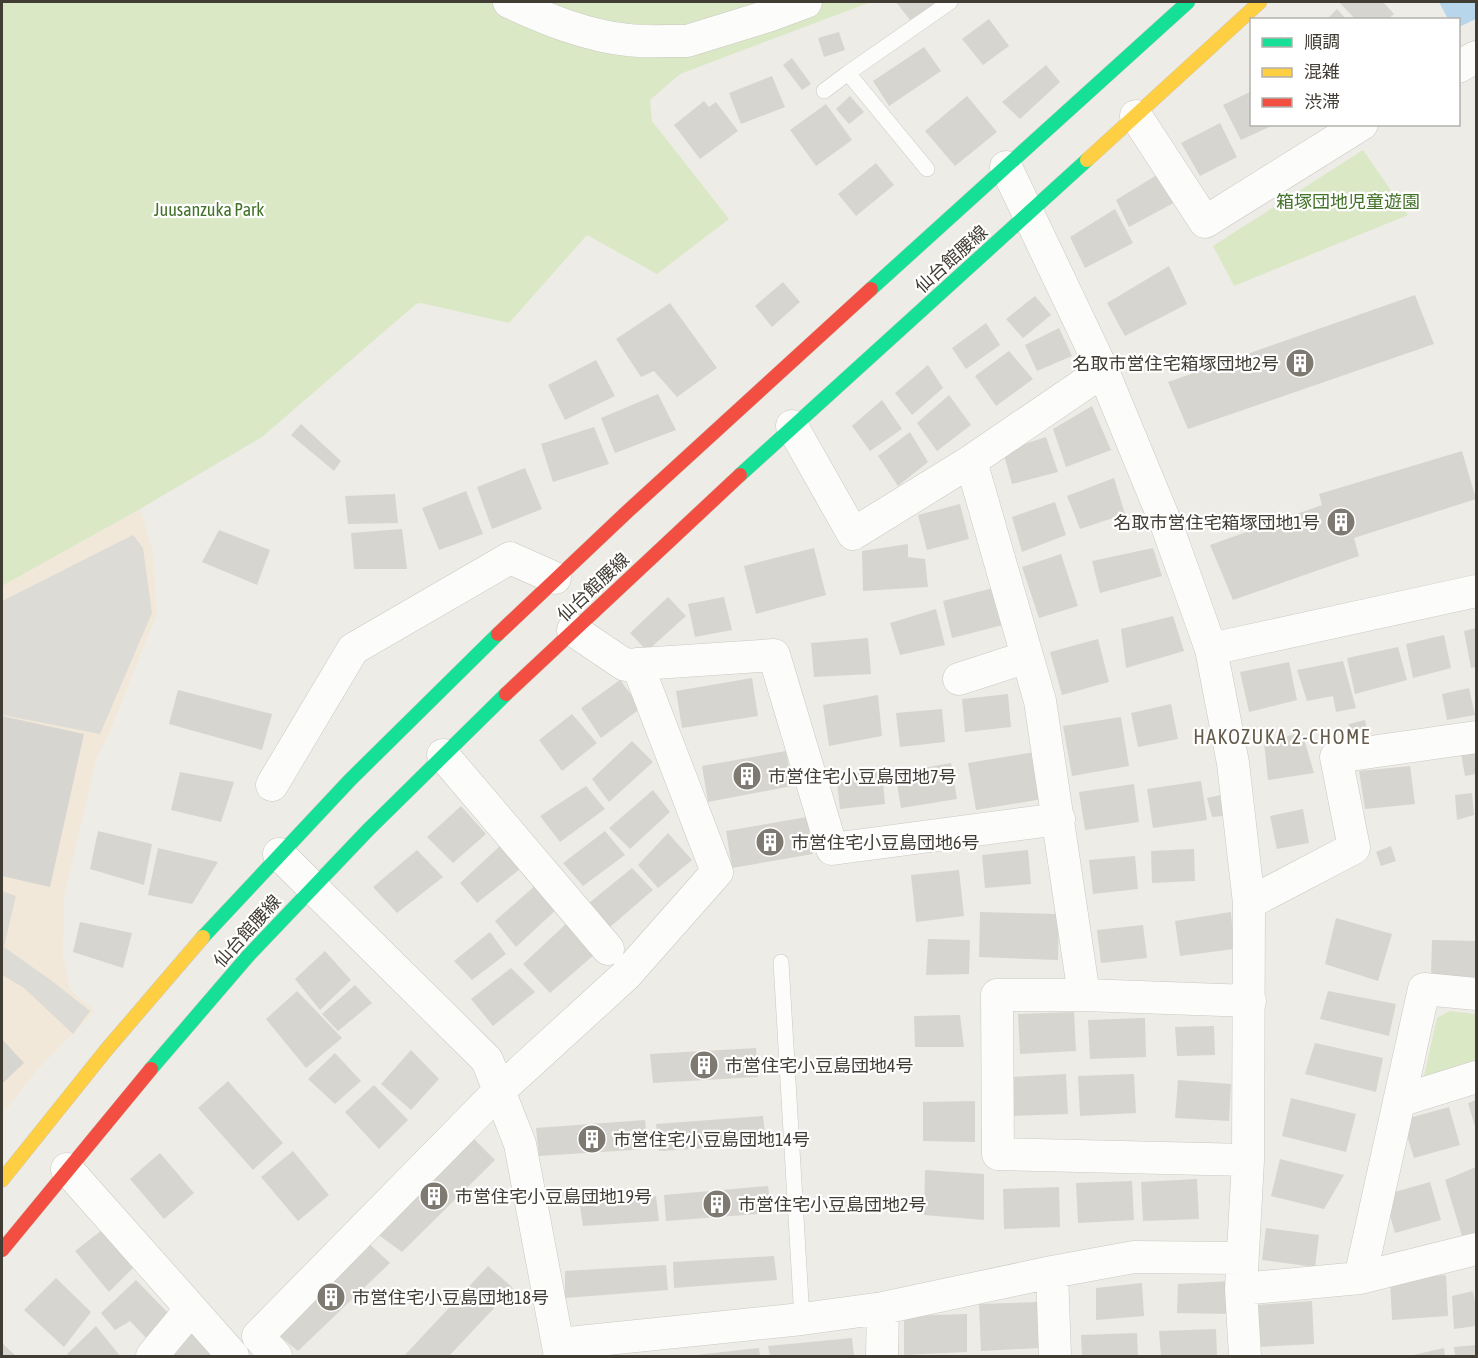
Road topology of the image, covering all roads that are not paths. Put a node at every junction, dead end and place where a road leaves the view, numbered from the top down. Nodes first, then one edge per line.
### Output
1 (509, 2) edge
2 (806, 2) edge
3 (950, 2) edge
4 (1188, 2) edge
5 (1260, 2) edge
6 (1476, 57) edge
7 (1460, 66) edge
8 (848, 73) junction
9 (824, 91) dead end
10 (1137, 116) junction
11 (1359, 126) edge
12 (1006, 167) junction
13 (927, 169) dead end
14 (1028, 213) junction
15 (1104, 371) junction
16 (792, 426) junction
17 (971, 461) junction
18 (555, 578) junction
19 (1476, 591) edge
20 (573, 630) junction
21 (1211, 649) junction
22 (1028, 657) junction
23 (637, 664) junction
24 (959, 679) dead end
25 (1476, 736) edge
26 (443, 754) junction
27 (272, 785) dead end
28 (1059, 819) junction
29 (279, 854) junction
30 (313, 886) junction
31 (1248, 903) junction
32 (608, 949) dead end
33 (781, 962) dead end
34 (1476, 993) edge
35 (1084, 994) junction
36 (1250, 1001) junction
37 (1476, 1077) edge
38 (499, 1091) junction
39 (1400, 1101) junction
40 (1248, 1160) junction
41 (67, 1169) junction
42 (2, 1180) edge
43 (1476, 1249) edge
44 (2, 1250) edge
45 (1242, 1258) junction
46 (1052, 1272) junction
47 (1360, 1278) junction
48 (1241, 1289) junction
49 (883, 1308) junction
50 (191, 1309) junction
51 (802, 1319) junction
52 (560, 1350) edge
53 (152, 1356) edge
54 (233, 1356) edge
55 (276, 1356) edge
56 (882, 1356) edge
57 (1055, 1356) edge
58 (1245, 1356) edge

1 - 2 street
3 - 8 lane
4 - 12 main road, 仙台館腰線
5 - 10 main road, 仙台館腰線
6 - 7 street
8 - 9 lane
8 - 13 lane
10 - 11 street
10 - 14 main road, 仙台館腰線
12 - 14 street
12 - 18 main road, 仙台館腰線
14 - 15 street
14 - 16 main road, 仙台館腰線
15 - 17 street
15 - 21 street
16 - 17 street
16 - 20 main road, 仙台館腰線
17 - 22 street
18 - 27 street
18 - 29 main road, 仙台館腰線
19 - 21 street
20 - 23 street
20 - 26 main road, 仙台館腰線
21 - 31 street
22 - 24 street
22 - 28 street
23 - 28 street
23 - 38 street
25 - 31 street
26 - 30 main road, 仙台館腰線
26 - 32 street
28 - 35 street
29 - 30 street
29 - 42 main road, 仙台館腰線
30 - 38 street
30 - 41 main road, 仙台館腰線
31 - 36 street
33 - 51 lane
34 - 39 street
35 - 36 street
35 - 40 street
36 - 40 street
37 - 39 street
38 - 52 street
38 - 55 street
39 - 47 street
40 - 45 street
41 - 44 main road, 仙台館腰線
41 - 50 street
43 - 47 street
45 - 46 street
45 - 48 street
46 - 49 street
46 - 57 street
47 - 48 street
48 - 58 street
49 - 51 street
49 - 56 street
50 - 53 street
50 - 54 street
51 - 52 street

